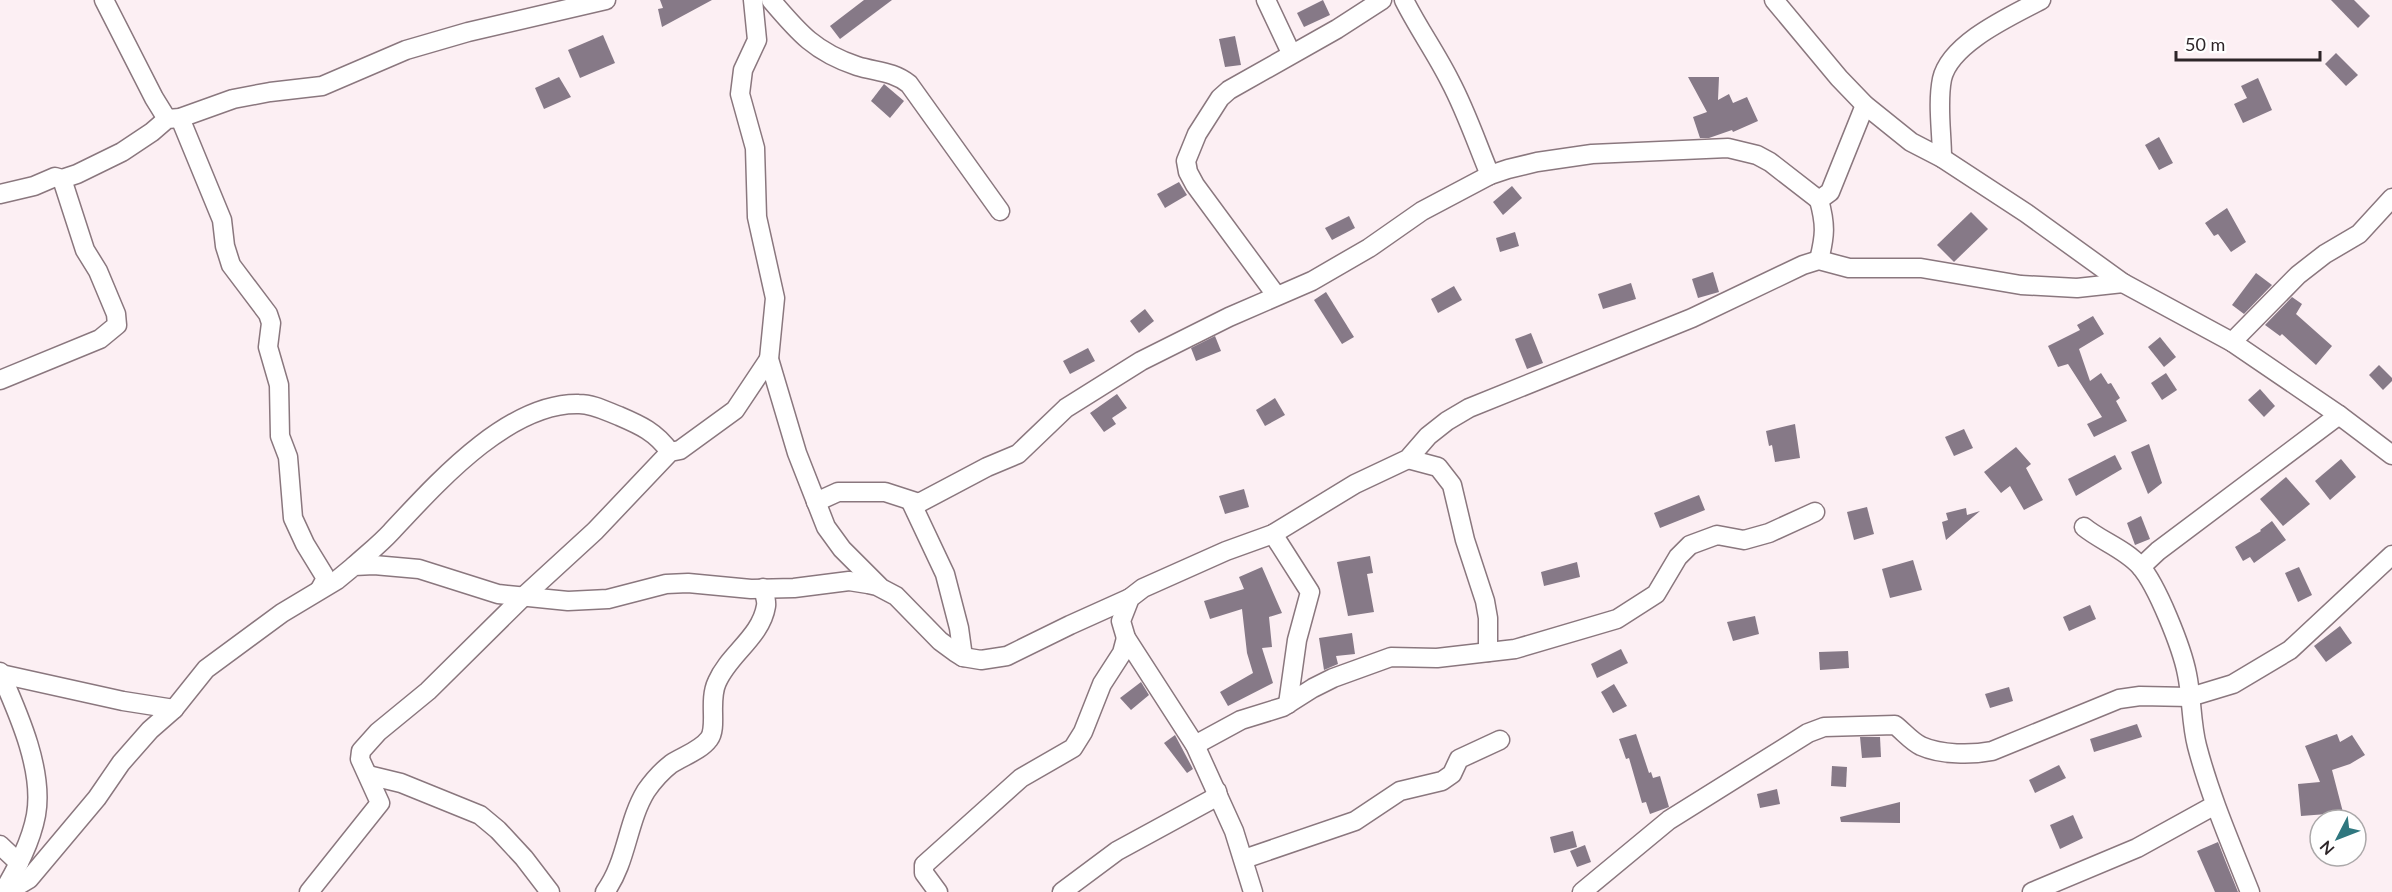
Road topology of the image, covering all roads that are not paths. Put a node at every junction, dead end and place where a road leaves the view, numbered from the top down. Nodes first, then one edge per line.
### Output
1 (104, 0) edge
2 (606, 0) edge
3 (753, 0) edge
4 (771, 0) edge
5 (1266, 0) edge
6 (1382, 0) edge
7 (1404, 0) edge
8 (1774, 0) edge
9 (2041, 0) edge
10 (1291, 53) junction
11 (1865, 105) junction
12 (173, 119) junction
13 (1942, 158) junction
14 (1490, 175) junction
15 (62, 179) junction
16 (0, 194) edge
17 (2392, 198) edge
18 (1819, 200) junction
19 (1000, 211) dead end
20 (1819, 260) junction
21 (2123, 283) junction
22 (1276, 295) junction
23 (2232, 342) junction
24 (769, 358) junction
25 (0, 380) edge
26 (2339, 415) junction
27 (670, 452) junction
28 (2392, 455) edge
29 (1408, 459) junction
30 (816, 502) junction
31 (911, 502) junction
32 (1815, 512) dead end
33 (2084, 527) dead end
34 (1273, 534) junction
35 (2392, 555) edge
36 (354, 566) junction
37 (2141, 567) junction
38 (763, 588) junction
39 (320, 589) junction
40 (882, 590) junction
41 (523, 597) junction
42 (1130, 598) junction
43 (1126, 638) junction
44 (1488, 652) junction
45 (963, 657) junction
46 (0, 673) edge
47 (2190, 697) junction
48 (1288, 704) junction
49 (174, 709) junction
50 (1500, 740) dead end
51 (1195, 745) junction
52 (368, 775) junction
53 (1217, 791) junction
54 (2215, 805) junction
55 (0, 845) edge
56 (1244, 860) junction
57 (19, 863) junction
58 (5, 892) edge
59 (309, 892) edge
60 (550, 892) edge
61 (605, 892) edge
62 (938, 892) edge
63 (1062, 892) edge
64 (1253, 892) edge
65 (1582, 892) edge
66 (2032, 892) edge
67 (2250, 892) edge

1 - 12 street
2 - 12 street
3 - 24 street
4 - 19 street
5 - 10 street
6 - 10 street
7 - 14 street
8 - 11 street
9 - 13 street
10 - 22 street
11 - 13 street
11 - 18 street
12 - 15 street
12 - 39 street
13 - 21 street
14 - 18 street
14 - 22 street
15 - 16 street
15 - 25 street
17 - 23 street
18 - 20 street
20 - 21 street
20 - 29 street
21 - 23 street
22 - 31 street
23 - 26 street
24 - 27 street
24 - 30 street
26 - 28 street
26 - 37 street
27 - 36 street
27 - 41 street
29 - 34 street
29 - 44 street
30 - 31 street
30 - 40 street
31 - 45 street
32 - 44 street
33 - 37 street
34 - 42 street
34 - 48 street
35 - 47 street
36 - 39 street
36 - 41 street
37 - 47 street
38 - 40 street
38 - 41 street
38 - 61 street
39 - 49 street
40 - 45 street
41 - 52 street
42 - 43 street
42 - 45 street
43 - 51 street
43 - 62 street
44 - 48 street
46 - 49 street
46 - 57 street
47 - 54 street
47 - 65 street
48 - 51 street
49 - 58 street
50 - 56 street
51 - 53 street
52 - 59 street
52 - 60 street
53 - 56 street
53 - 63 street
54 - 66 street
54 - 67 street
55 - 57 street
56 - 64 street
57 - 58 street

